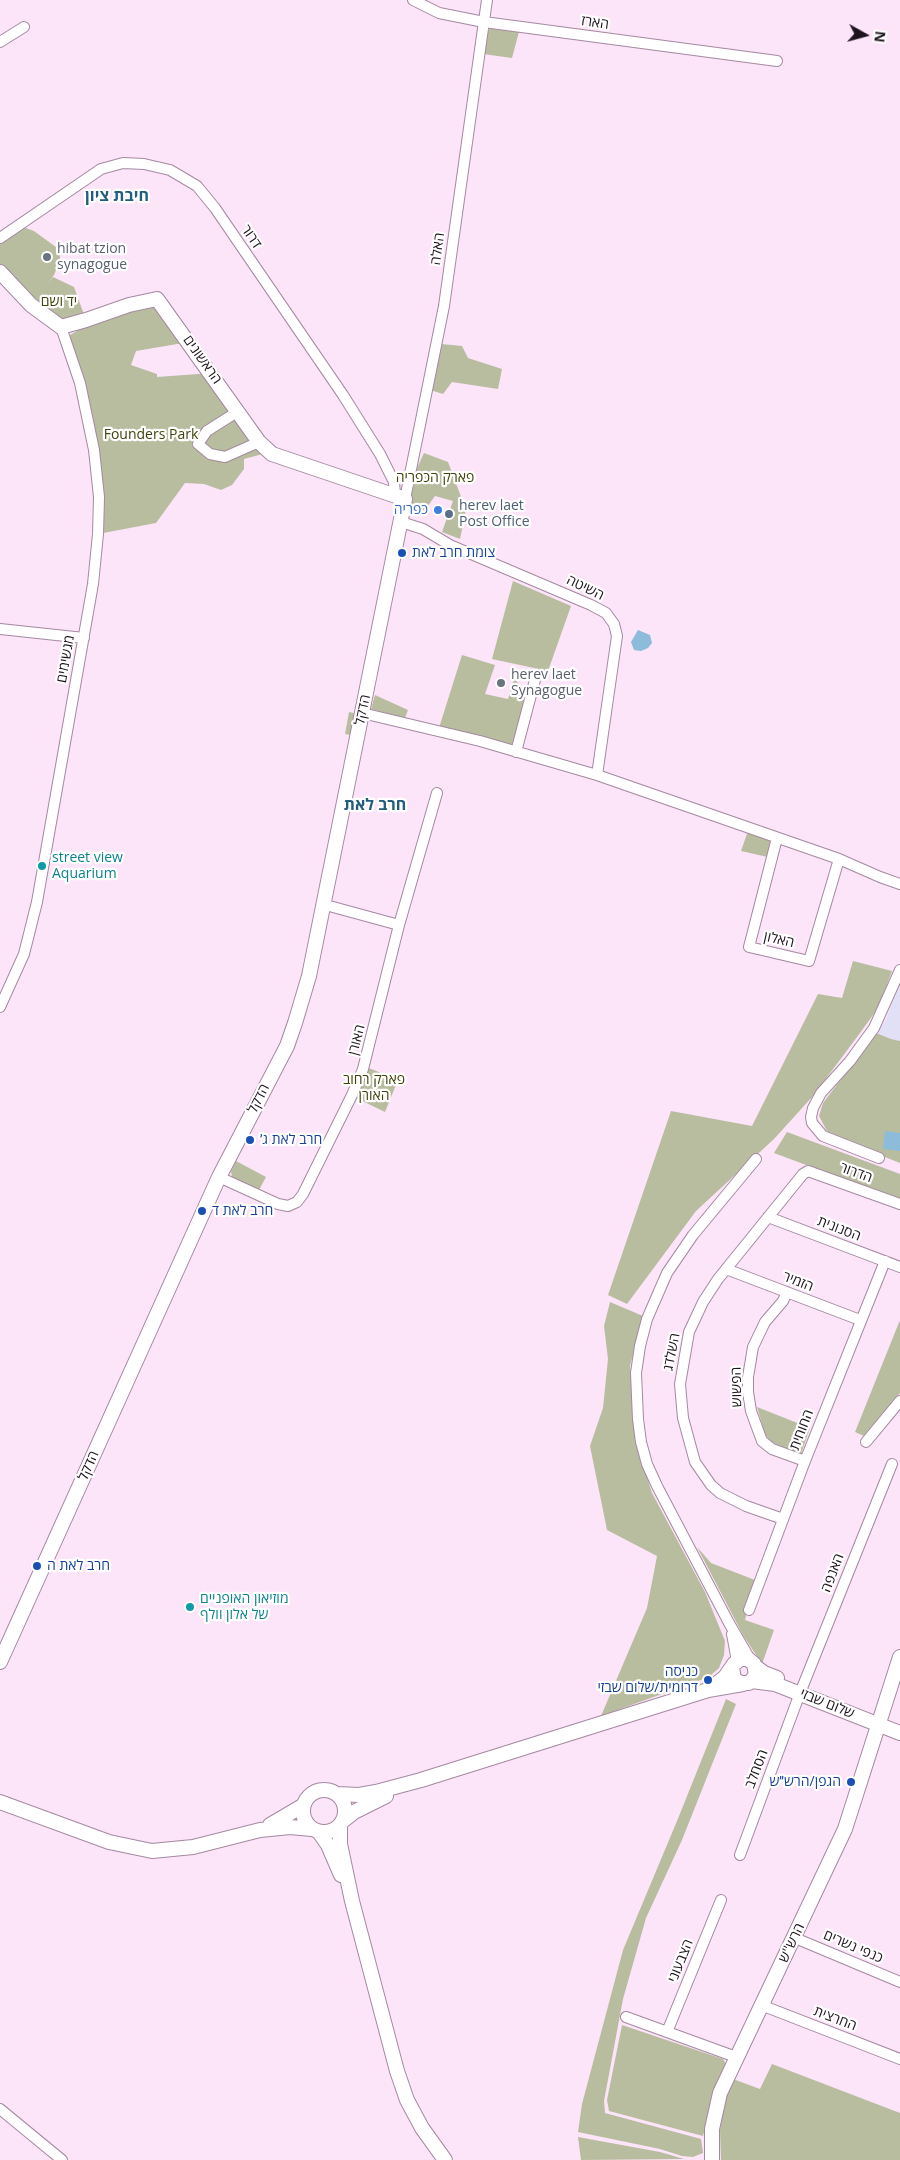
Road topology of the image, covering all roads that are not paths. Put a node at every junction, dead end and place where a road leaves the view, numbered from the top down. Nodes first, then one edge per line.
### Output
1 (413, 0) edge
2 (487, 0) edge
3 (484, 22) junction
4 (24, 27) dead end
5 (0, 42) edge
6 (777, 61) dead end
7 (0, 238) edge
8 (0, 272) edge
9 (61, 326) junction
10 (237, 412) junction
11 (259, 442) junction
12 (400, 497) junction
13 (401, 522) junction
14 (0, 629) edge
15 (84, 638) junction
16 (536, 676) dead end
17 (362, 714) junction
18 (516, 752) junction
19 (597, 775) junction
20 (437, 793) dead end
21 (777, 838) junction
22 (840, 859) junction
23 (900, 884) edge
24 (322, 904) junction
25 (399, 926) junction
26 (900, 970) edge
27 (3, 992) edge
28 (0, 1007) edge
29 (879, 1158) dead end
30 (756, 1159) dead end
31 (803, 1174) joint
32 (219, 1177) junction
33 (900, 1204) edge
34 (768, 1217) junction
35 (885, 1261) junction
36 (900, 1267) edge
37 (726, 1269) junction
38 (787, 1292) junction
39 (860, 1320) junction
40 (900, 1401) edge
41 (866, 1442) dead end
42 (805, 1461) junction
43 (892, 1464) dead end
44 (783, 1519) junction
45 (749, 1610) dead end
46 (729, 1624) junction
47 (900, 1657) edge
48 (0, 1662) edge
49 (734, 1664) junction
50 (754, 1664) junction
51 (747, 1682) junction
52 (708, 1690) junction
53 (801, 1690) junction
54 (879, 1722) junction
55 (900, 1728) edge
56 (900, 1733) edge
57 (421, 1780) junction
58 (337, 1794) junction
59 (0, 1802) edge
60 (304, 1805) junction
61 (342, 1823) junction
62 (260, 1830) junction
63 (316, 1831) junction
64 (740, 1855) dead end
65 (721, 1900) dead end
66 (352, 1901) junction
67 (795, 1938) junction
68 (900, 1982) edge
69 (761, 2005) junction
70 (626, 2017) dead end
71 (668, 2032) junction
72 (736, 2057) junction
73 (900, 2058) edge
74 (0, 2109) edge
75 (62, 2160) edge
76 (445, 2160) edge
77 (712, 2160) edge

1 - 3 street, הארז
2 - 3 street, האלה
3 - 6 street, הארז
3 - 12 street, האלה
4 - 5 street
7 - 12 street, דרור
8 - 9 street
9 - 10 street, הראשונים
9 - 15 street, מגשימים
10 - 11 street, הראשונים
10 - 11 street
11 - 12 street, הראשונים
12 - 13 street, הדקל
13 - 17 street, הדקל
13 - 19 street, השיטה
14 - 15 street
15 - 27 street, מגשימים
16 - 18 street
17 - 18 street
17 - 24 street, הדקל
18 - 19 street
19 - 21 street
20 - 25 street, האורן
21 - 22 street
21 - 22 street, האלון
22 - 23 street
24 - 25 street
24 - 32 street, הדקל
25 - 32 street, האורן
26 - 29 street
27 - 28 street, מגשימים
30 - 46 street
31 - 33 street, הדרור
31 - 34 street, השלדג
32 - 48 street, הדקל
34 - 35 street, הסנונית
34 - 37 street, השלדג
35 - 36 street, הסנונית
35 - 39 street, החוחית
37 - 38 street, הזמיר
37 - 44 street, השלדג
38 - 39 street, הזמיר
38 - 42 street, הפשוש
39 - 42 street, החוחית
40 - 41 street
42 - 44 street, החוחית
43 - 53 street, האנפה
44 - 45 street, החוחית
46 - 49 street
46 - 50 street
47 - 54 street, הרש''ש
49 - 50 street
49 - 51 street
49 - 52 street
50 - 51 street
50 - 53 street, שלום שבזי
51 - 52 street, שלום שבזי
51 - 53 street, שלום שבזי
52 - 57 street, שלום שבזי
53 - 54 street, שלום שבזי
53 - 64 street, הסחלב
54 - 55 street, שלום שבזי
54 - 56 street, שלום שבזי
54 - 67 street, הרש''ש
57 - 58 street
57 - 61 street
58 - 60 street
58 - 61 street
59 - 62 street
60 - 62 street
60 - 63 street
61 - 63 street
61 - 66 street
62 - 63 street
63 - 66 street
65 - 71 street, הצבעוני
66 - 76 street
67 - 68 street, כנפי נשרים
67 - 69 street, הרש''ש
69 - 72 street, הרש''ש
69 - 73 street, החרצית
70 - 71 street
71 - 72 street
72 - 77 street, הרש''ש
74 - 75 street

